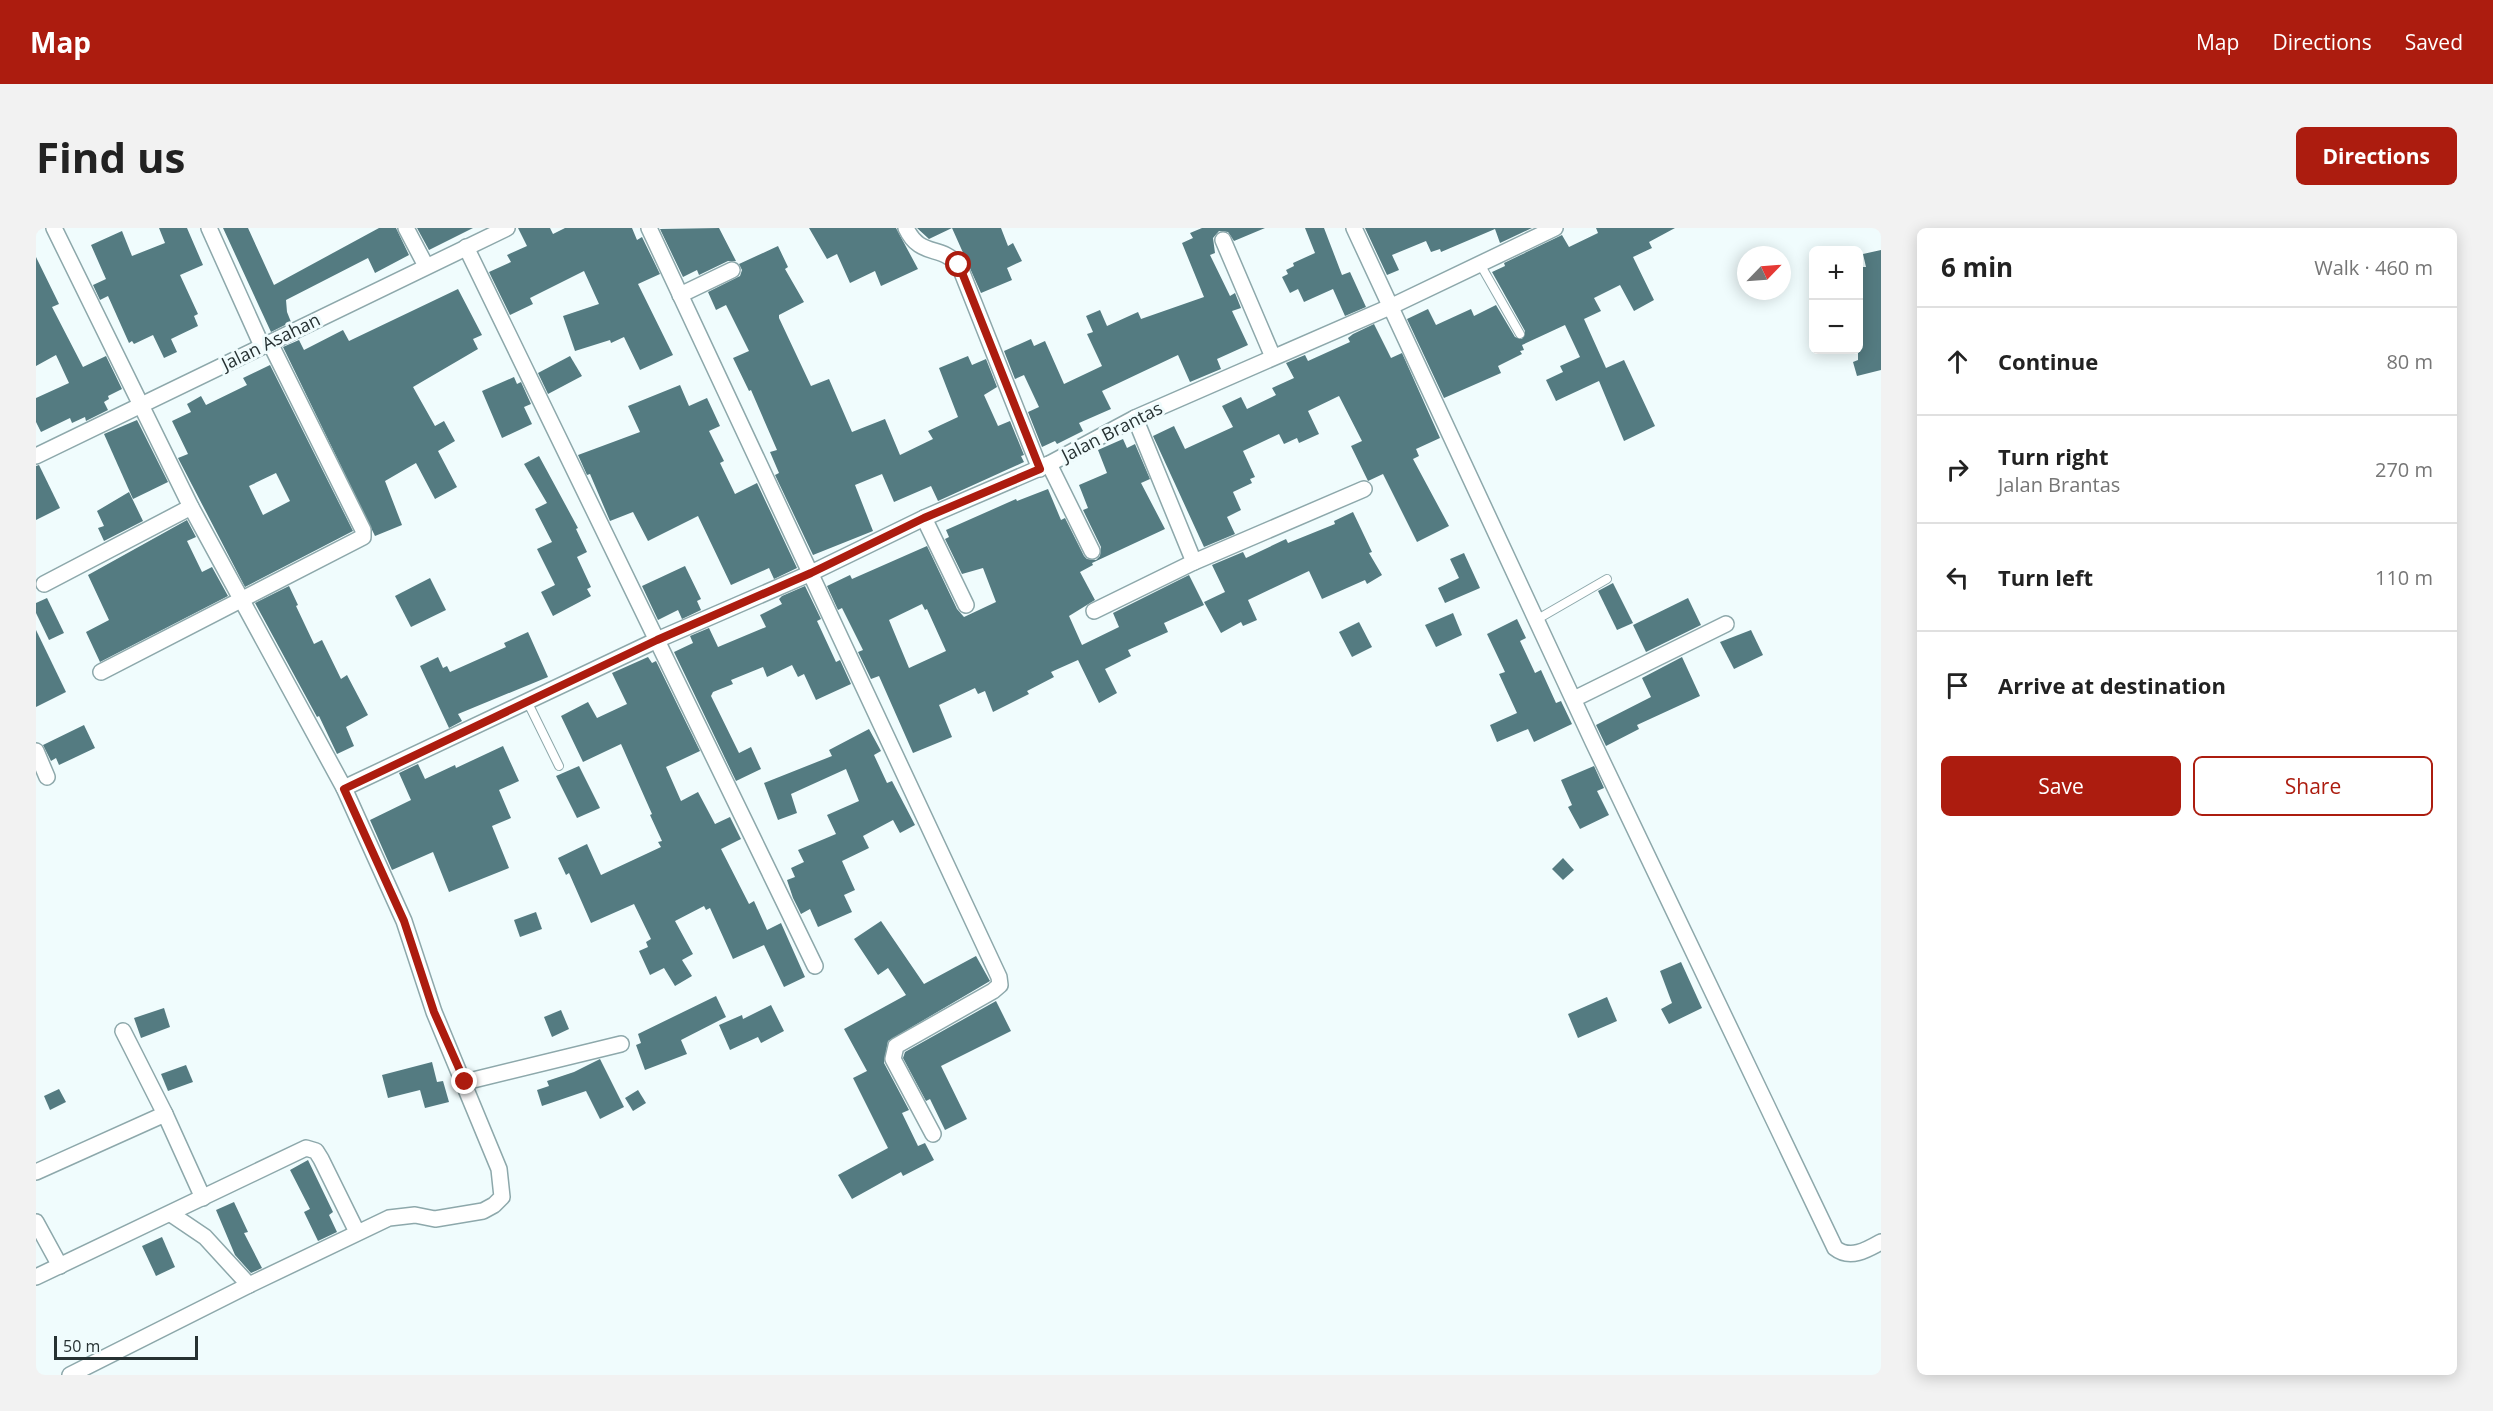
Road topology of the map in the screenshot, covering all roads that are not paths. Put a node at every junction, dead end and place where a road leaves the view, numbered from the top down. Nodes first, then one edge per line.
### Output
1 (54, 228) edge
2 (209, 228) edge
3 (406, 228) edge
4 (507, 228) edge
5 (648, 228) edge
6 (906, 228) edge
7 (1354, 228) edge
8 (1555, 228) edge
9 (1223, 240) dead end
10 (466, 247) junction
11 (1479, 263) junction
12 (426, 266) junction
13 (732, 270) dead end
14 (680, 295) junction
15 (1392, 306) junction
16 (1520, 334) dead end
17 (266, 345) junction
18 (1273, 357) junction
19 (142, 404) junction
20 (1135, 418) junction
21 (36, 456) edge
22 (1045, 467) junction
23 (1364, 489) dead end
24 (191, 507) junction
25 (924, 518) junction
26 (1092, 551) dead end
27 (1194, 562) junction
28 (811, 573) junction
29 (1607, 579) dead end
30 (44, 584) dead end
31 (240, 598) junction
32 (966, 605) dead end
33 (1094, 611) dead end
34 (1536, 620) junction
35 (1726, 624) dead end
36 (657, 640) junction
37 (101, 672) dead end
38 (1574, 699) junction
39 (528, 703) junction
40 (36, 751) edge
41 (559, 766) dead end
42 (47, 777) dead end
43 (344, 789) junction
44 (815, 966) dead end
45 (123, 1031) dead end
46 (621, 1044) dead end
47 (465, 1082) junction
48 (165, 1114) junction
49 (933, 1134) dead end
50 (36, 1172) edge
51 (203, 1198) junction
52 (171, 1214) junction
53 (36, 1222) edge
54 (357, 1232) junction
55 (1881, 1242) edge
56 (60, 1266) junction
57 (36, 1277) edge
58 (249, 1285) junction
59 (70, 1375) edge

1 - 19 street
2 - 17 street
3 - 12 street
4 - 10 street, Jalan Asahan
5 - 14 street
6 - 22 street
7 - 15 street
8 - 11 street, Jalan Brantas
9 - 18 street
10 - 12 street, Jalan Asahan
10 - 36 street
11 - 15 street, Jalan Brantas
11 - 16 lane
12 - 17 street, Jalan Asahan
13 - 14 street
14 - 28 street
15 - 18 street, Jalan Brantas
15 - 34 street
17 - 19 street, Jalan Asahan
17 - 31 street
18 - 20 street, Jalan Brantas
19 - 21 street, Jalan Asahan
19 - 24 street
20 - 22 street, Jalan Brantas
20 - 27 street
22 - 25 street, Jalan Brantas
22 - 26 street
23 - 27 street
24 - 30 street
24 - 31 street
25 - 28 street, Jalan Brantas
25 - 32 street
27 - 33 street
28 - 36 street, Jalan Brantas
28 - 49 street
29 - 34 lane
31 - 37 street
31 - 43 street
34 - 38 street
35 - 38 street
36 - 39 street, Jalan Brantas
36 - 44 street
38 - 55 street
39 - 41 lane
39 - 43 street, Jalan Brantas
40 - 42 street
43 - 47 street
45 - 48 street
46 - 47 street
47 - 54 street
48 - 50 street
48 - 51 street
51 - 52 street
51 - 54 street
52 - 56 street
52 - 58 street
53 - 56 street
54 - 58 street
56 - 57 street
58 - 59 street

